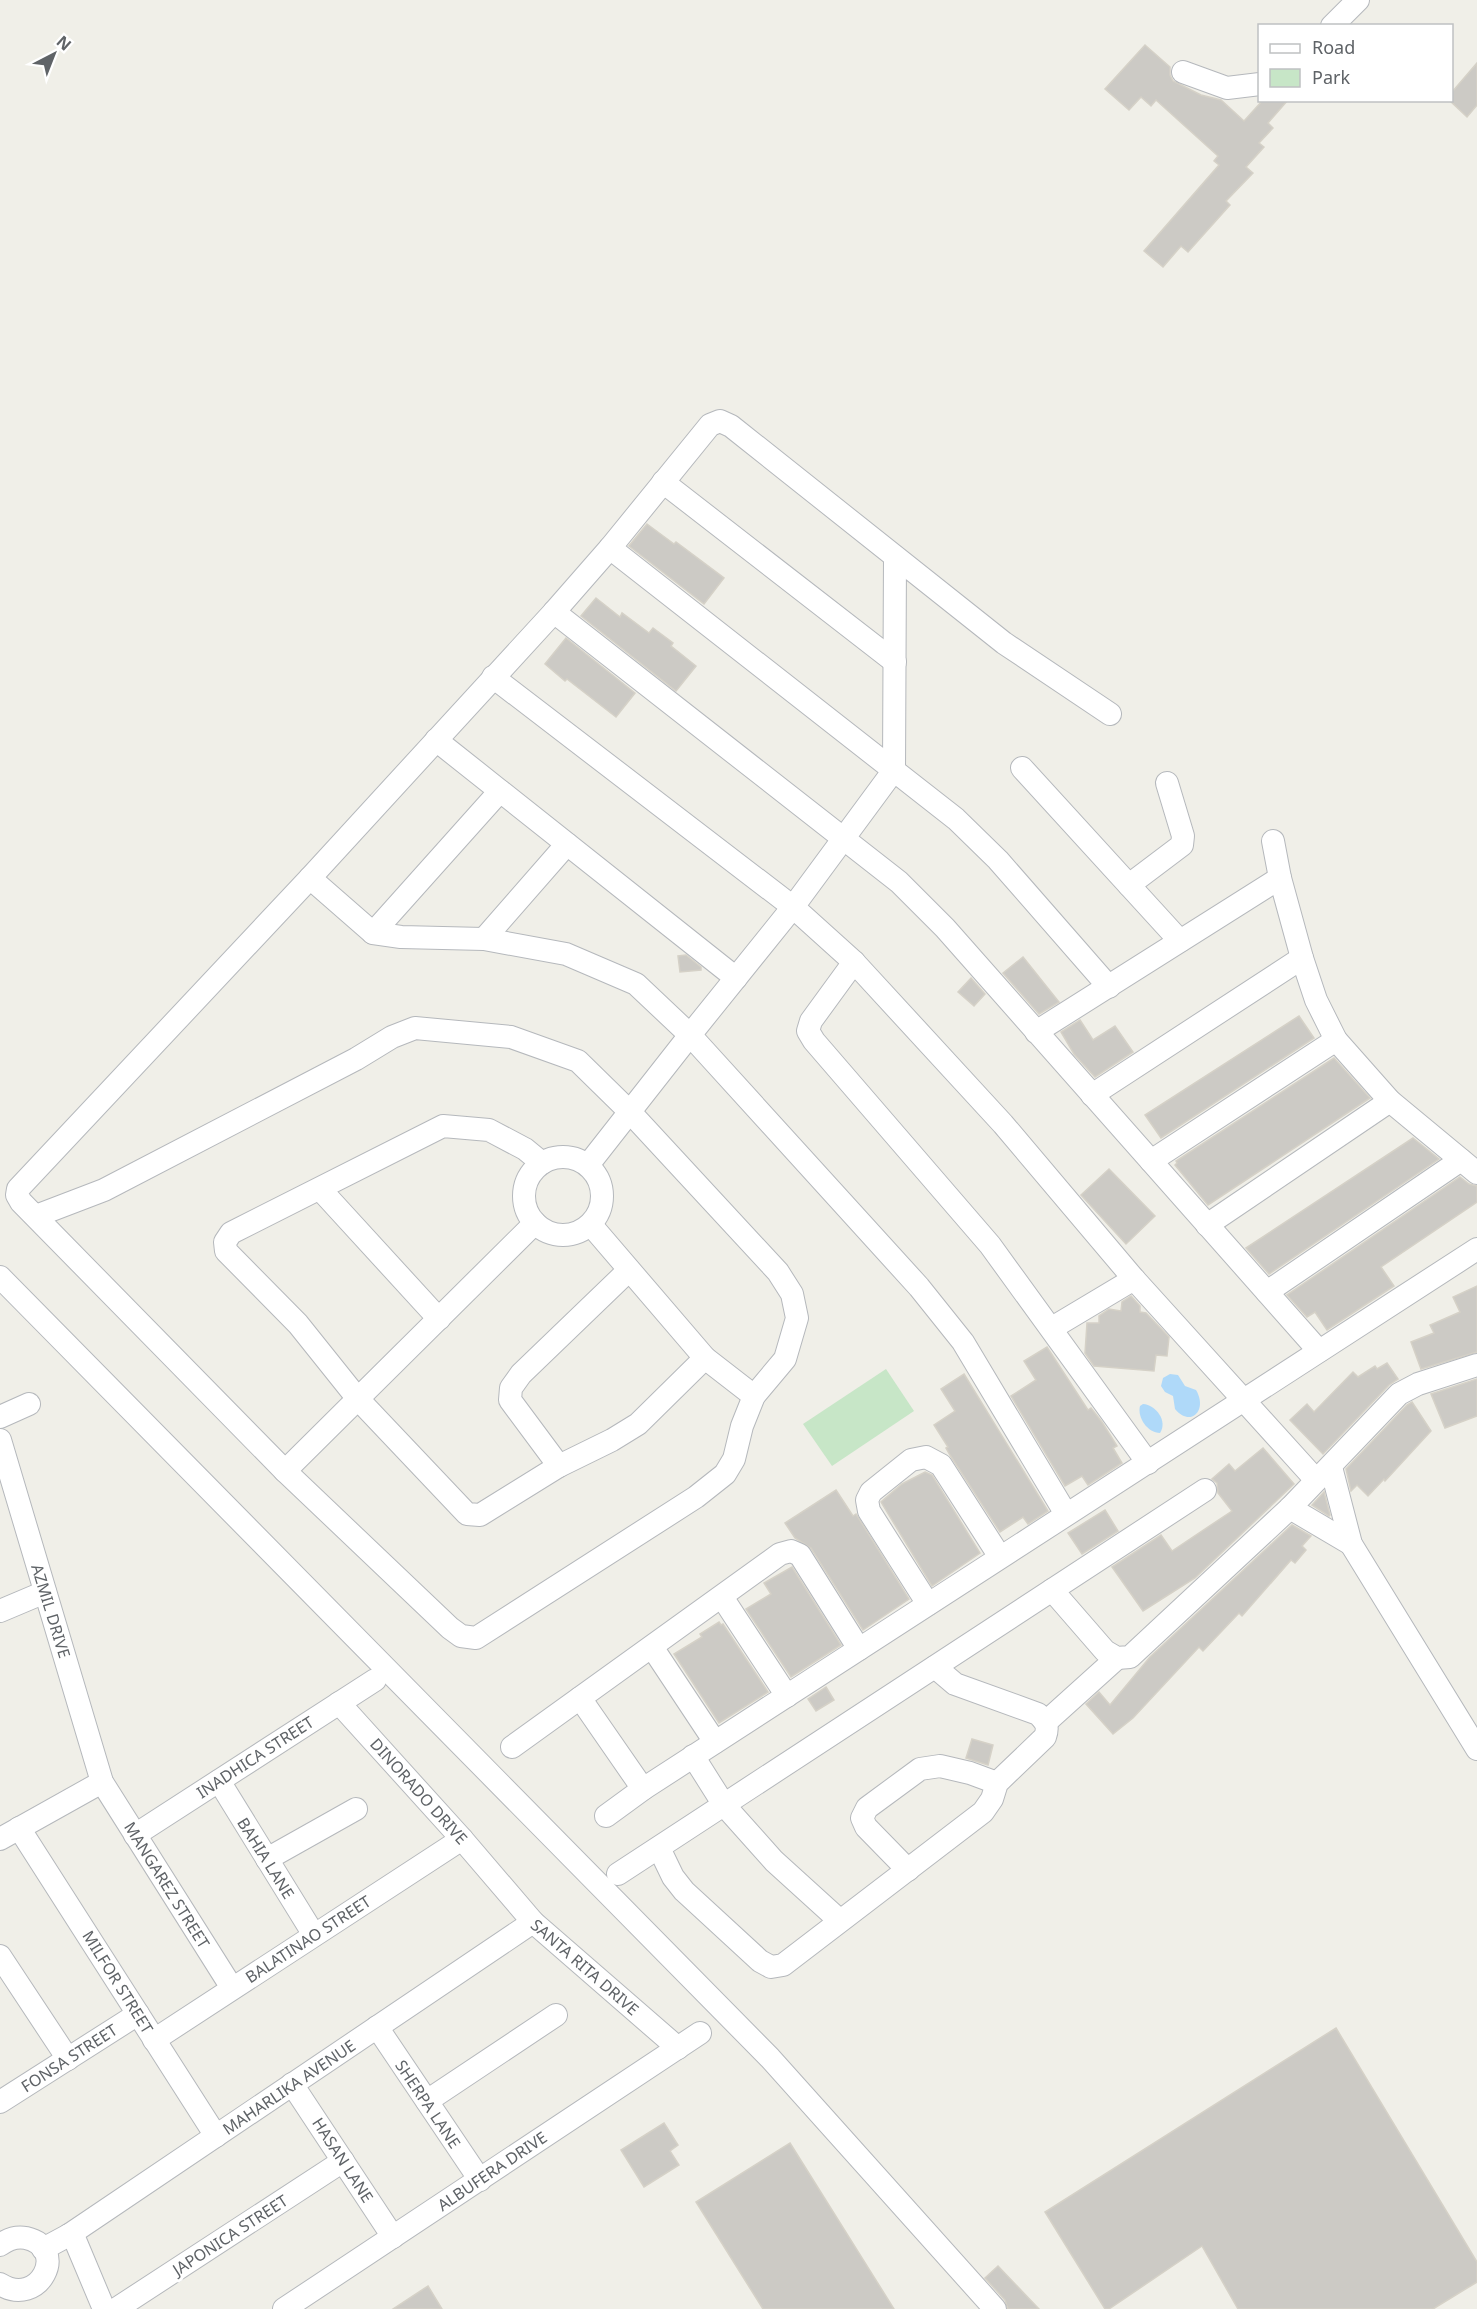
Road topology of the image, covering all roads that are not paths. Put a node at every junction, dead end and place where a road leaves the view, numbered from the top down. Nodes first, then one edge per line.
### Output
1 (1358, 0) edge
2 (1334, 24) edge
3 (1183, 72) dead end
4 (1258, 84) edge
5 (663, 482) junction
6 (610, 548) junction
7 (896, 557) junction
8 (554, 612) junction
9 (895, 662) junction
10 (493, 678) junction
11 (1110, 714) dead end
12 (436, 740) junction
13 (1022, 768) dead end
14 (894, 771) junction
15 (1167, 783) dead end
16 (500, 791) junction
17 (845, 839) junction
18 (1273, 841) dead end
19 (567, 844) junction
20 (310, 878) junction
21 (1280, 878) junction
22 (1129, 885) junction
23 (794, 907) junction
24 (373, 933) junction
25 (484, 939) junction
26 (1180, 941) junction
27 (1302, 958) junction
28 (854, 962) junction
29 (736, 978) junction
30 (1109, 987) junction
31 (1036, 1032) junction
32 (690, 1035) junction
33 (1336, 1040) junction
34 (1092, 1095) junction
35 (1390, 1101) junction
36 (629, 1112) junction
37 (1151, 1161) junction
38 (542, 1163) junction
39 (588, 1165) junction
40 (1469, 1166) edge
41 (320, 1189) junction
42 (36, 1216) junction
43 (535, 1223) junction
44 (591, 1225) junction
45 (1207, 1225) junction
46 (1476, 1252) edge
47 (629, 1270) junction
48 (0, 1276) edge
49 (1134, 1279) junction
50 (1266, 1292) junction
51 (439, 1319) junction
52 (1052, 1329) junction
53 (1319, 1351) junction
54 (705, 1358) junction
55 (1477, 1365) edge
56 (754, 1396) junction
57 (358, 1399) junction
58 (1244, 1399) junction
59 (29, 1404) dead end
60 (0, 1417) edge
61 (0, 1440) edge
62 (1148, 1463) junction
63 (559, 1466) junction
64 (285, 1471) junction
65 (1324, 1473) junction
66 (1205, 1490) dead end
67 (9, 1507) edge
68 (1290, 1508) junction
69 (1066, 1514) junction
70 (1351, 1544) junction
71 (1000, 1557) junction
72 (1052, 1590) junction
73 (45, 1592) junction
74 (722, 1598) junction
75 (928, 1604) junction
76 (0, 1611) edge
77 (652, 1647) junction
78 (859, 1649) junction
79 (1117, 1658) junction
80 (935, 1667) junction
81 (375, 1680) dead end
82 (787, 1696) junction
83 (580, 1698) junction
84 (339, 1703) junction
85 (1046, 1722) junction
86 (716, 1742) junction
87 (512, 1747) dead end
88 (1477, 1749) edge
89 (693, 1756) junction
90 (219, 1781) junction
91 (102, 1782) junction
92 (997, 1783) junction
93 (643, 1789) junction
94 (724, 1805) junction
95 (356, 1809) dead end
96 (606, 1816) dead end
97 (10, 1834) edge
98 (135, 1835) junction
99 (462, 1839) junction
100 (659, 1848) junction
101 (267, 1859) junction
102 (908, 1870) junction
103 (618, 1874) dead end
104 (498, 1881) joint
105 (839, 1920) junction
106 (533, 1922) junction
107 (314, 1935) junction
108 (0, 1956) edge
109 (232, 1988) junction
110 (138, 2013) junction
111 (556, 2015) dead end
112 (377, 2027) junction
113 (700, 2033) dead end
114 (154, 2040) junction
115 (678, 2048) junction
116 (68, 2059) junction
117 (292, 2084) junction
118 (0, 2102) edge
119 (427, 2102) junction
120 (216, 2136) junction
121 (343, 2161) junction
122 (480, 2180) junction
123 (69, 2235) junction
124 (393, 2237) junction
125 (0, 2246) edge
126 (44, 2250) junction
127 (0, 2284) edge
128 (104, 2309) edge
129 (116, 2309) edge
130 (284, 2309) edge
131 (995, 2309) edge

1 - 2 street
3 - 4 street
5 - 6 street
5 - 7 street
5 - 9 street
6 - 8 street
6 - 14 street
7 - 9 street
7 - 11 street
8 - 10 street
8 - 17 street
9 - 14 street
10 - 12 street
10 - 23 street
12 - 16 street
12 - 20 street
13 - 22 street
14 - 17 street
14 - 30 street
15 - 22 street
16 - 19 street
16 - 24 street
17 - 23 street
17 - 31 street
18 - 21 street
19 - 25 street
19 - 29 street
20 - 24 street
20 - 42 street
21 - 26 street
21 - 27 street
22 - 26 street
23 - 28 street
23 - 29 street
24 - 25 street
25 - 32 street
26 - 30 street
27 - 33 street
27 - 34 street
28 - 49 street
28 - 52 street
29 - 32 street
30 - 31 street
31 - 34 street
32 - 36 street
32 - 69 street
33 - 35 street
33 - 37 street
34 - 37 street
35 - 40 street
35 - 45 street
36 - 39 street
36 - 42 street
36 - 56 street
37 - 45 street
38 - 39 street
38 - 41 street
38 - 43 street
39 - 44 street
40 - 50 street
41 - 51 street
41 - 57 street
42 - 64 street
43 - 44 street
43 - 51 street
44 - 47 street
45 - 50 street
46 - 53 street
47 - 54 street
47 - 63 street
48 - 131 street
49 - 52 street
49 - 58 street
50 - 53 street
51 - 57 street
52 - 62 street
53 - 58 street
54 - 56 street
54 - 63 street
55 - 65 street
56 - 64 street
57 - 63 street
57 - 64 street
58 - 62 street
58 - 65 street
59 - 60 street
61 - 67 street, AZMIL DRIVE
62 - 69 street
65 - 68 street
65 - 70 street
66 - 72 street
67 - 73 street, AZMIL DRIVE
68 - 70 street
68 - 79 street
69 - 71 street
70 - 88 street
71 - 75 street
71 - 75 street
72 - 79 street
72 - 80 street
73 - 76 street
73 - 91 street, AZMIL DRIVE
74 - 77 street
74 - 78 street
74 - 82 street
75 - 78 street
77 - 83 street
77 - 86 street
78 - 82 street
79 - 85 street
80 - 85 street
80 - 94 street
81 - 84 street, INADHICA STREET
82 - 86 street
83 - 87 street
83 - 93 street
84 - 90 street, INADHICA STREET
84 - 99 street, DINORADO DRIVE
85 - 92 street
86 - 89 street
89 - 93 street
89 - 94 street
90 - 98 street, INADHICA STREET
90 - 101 street, BAHIA LANE
91 - 97 street
91 - 98 street, MANGAREZ STREET
92 - 102 street
92 - 102 street
93 - 96 street
94 - 100 street
94 - 105 street
95 - 101 street
97 - 110 street, MILFOR STREET
98 - 109 street, MANGAREZ STREET
99 - 104 street, DINORADO DRIVE
99 - 107 street, BALATINAO STREET
100 - 103 street
100 - 105 street
101 - 107 street, BAHIA LANE
102 - 105 street
104 - 106 street, SANTA RITA DRIVE
106 - 112 street, MAHARLIKA AVENUE
106 - 115 street, SANTA RITA DRIVE
107 - 109 street, BALATINAO STREET
108 - 116 street
109 - 114 street, BALATINAO STREET
110 - 114 street, MILFOR STREET
110 - 116 street, FONSA STREET
111 - 119 street
112 - 117 street, MAHARLIKA AVENUE
112 - 119 street, SHERPA LANE
113 - 115 street, ALBUFERA DRIVE
114 - 120 street, MILFOR STREET
115 - 122 street, ALBUFERA DRIVE
116 - 118 street, FONSA STREET
117 - 120 street, MAHARLIKA AVENUE
117 - 121 street, HASAN LANE
119 - 122 street, SHERPA LANE
120 - 123 street, MAHARLIKA AVENUE
121 - 124 street, HASAN LANE
121 - 129 street, JAPONICA STREET
122 - 124 street, ALBUFERA DRIVE
123 - 126 street, MAHARLIKA AVENUE
123 - 128 street
124 - 130 street, ALBUFERA DRIVE
125 - 126 street
126 - 127 street

